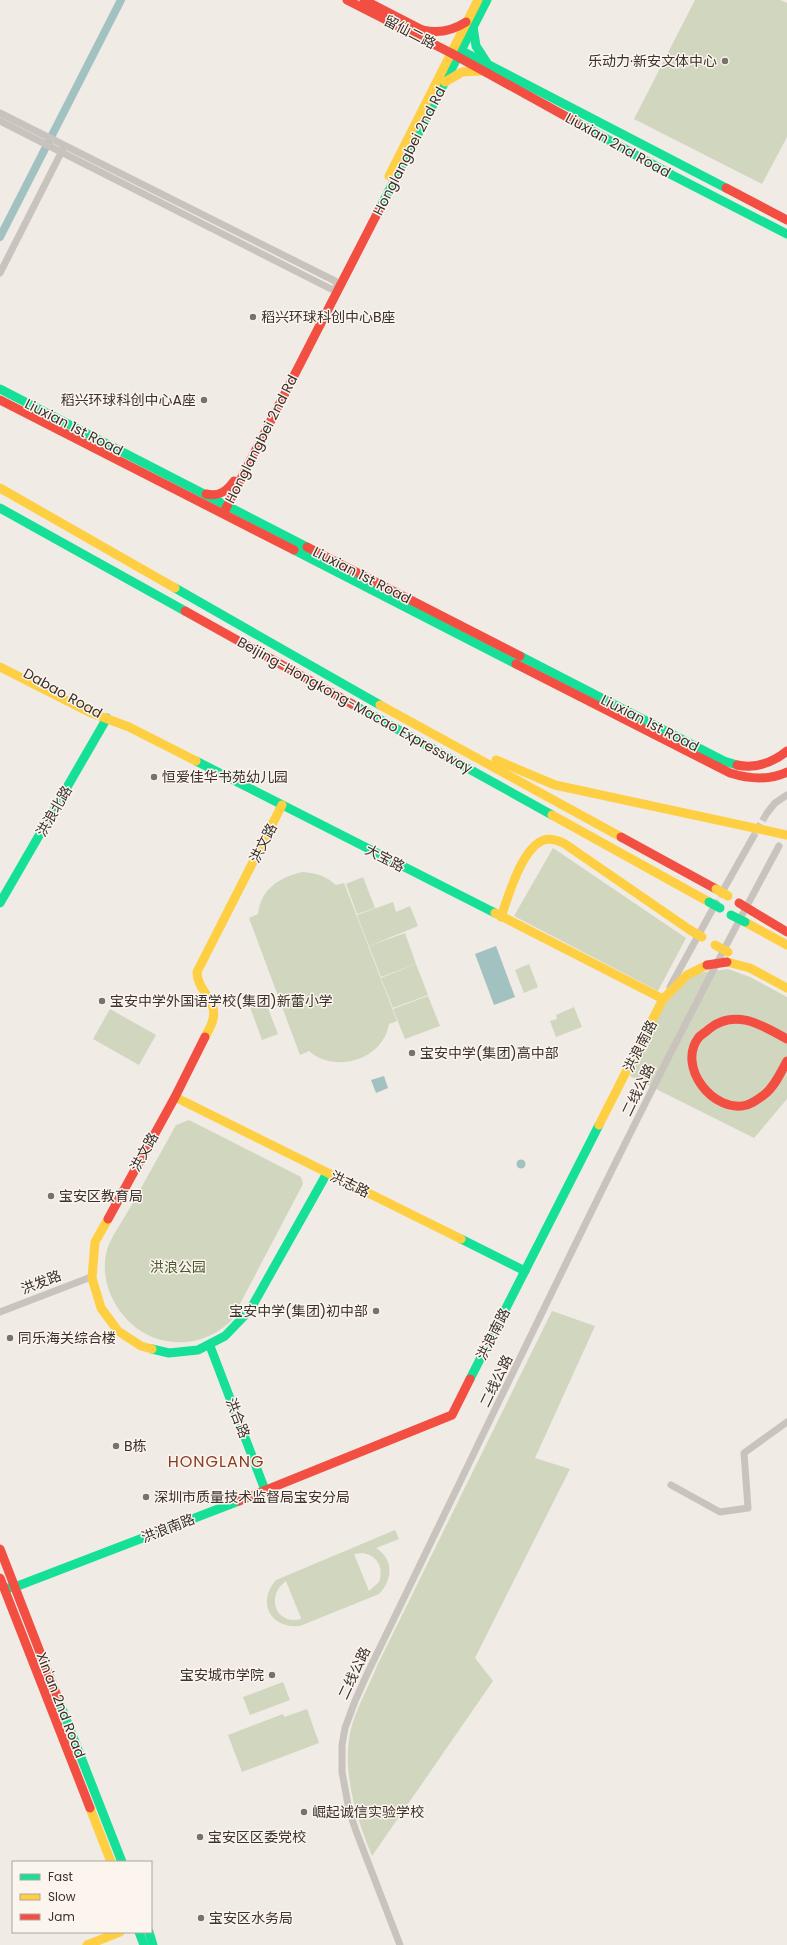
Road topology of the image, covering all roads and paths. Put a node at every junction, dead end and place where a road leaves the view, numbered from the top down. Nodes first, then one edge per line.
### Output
1 (347, 0) edge
2 (364, 0) edge
3 (478, 0) edge
4 (486, 0) edge
5 (470, 24) junction
6 (422, 30) junction
7 (456, 51) junction
8 (489, 69) junction
9 (444, 83) junction
10 (0, 113) edge
11 (0, 121) edge
12 (39, 137) junction
13 (63, 149) junction
14 (787, 220) edge
15 (787, 234) edge
16 (0, 273) edge
17 (335, 286) junction
18 (0, 389) edge
19 (0, 400) edge
20 (234, 481) junction
21 (0, 488) edge
22 (200, 492) junction
23 (223, 507) junction
24 (0, 508) edge
25 (0, 659) edge
26 (0, 667) edge
27 (400, 715) junction
28 (107, 718) junction
29 (787, 751) edge
30 (722, 765) junction
31 (787, 772) edge
32 (787, 795) edge
33 (282, 805) junction
34 (767, 813) tunnel mouth
35 (787, 835) edge
36 (752, 839) tunnel mouth
37 (780, 846) dead end
38 (0, 903) edge
39 (500, 916) junction
40 (787, 932) edge
41 (787, 945) edge
42 (787, 982) edge
43 (787, 988) edge
44 (663, 999) junction
45 (787, 1039) edge
46 (787, 1061) edge
47 (175, 1097) junction
48 (327, 1173) junction
49 (525, 1271) junction
50 (91, 1277) junction
51 (0, 1312) edge
52 (210, 1346) junction
53 (787, 1422) edge
54 (671, 1485) dead end
55 (266, 1490) junction
56 (0, 1549) edge
57 (0, 1578) edge
58 (15, 1587) junction
59 (3, 1593) edge
60 (111, 1861) edge
61 (122, 1861) edge
62 (117, 1933) edge
63 (139, 1933) edge
64 (149, 1933) edge
65 (87, 1945) edge
66 (144, 1945) edge
67 (154, 1945) edge
68 (400, 1945) edge

1 - 7 main road, 留仙二路
2 - 6 main road, 留仙二路
3 - 5 main road, Honglangbei 2nd Rd
4 - 5 main road, Honglangbei 2nd Rd
5 - 6 main road
5 - 7 main road, Honglangbei 2nd Rd
5 - 8 main road
6 - 7 main road, 留仙二路
7 - 8 main road, Liuxian 2nd Road
7 - 9 main road, Honglangbei 2nd Rd
7 - 17 main road, Honglangbei 2nd Rd
8 - 9 main road
8 - 14 main road, Liuxian 2nd Road
8 - 15 main road, Liuxian 2nd Road
9 - 17 main road, Honglangbei 2nd Rd
10 - 12 street
11 - 12 street
12 - 13 street
13 - 16 street
13 - 17 street
17 - 20 main road, Honglangbei 2nd Rd
17 - 23 main road, Honglangbei 2nd Rd
18 - 22 main road, Liuxian 1st Road
19 - 23 main road, Liuxian 1st Road
20 - 22 main road
20 - 23 main road, Honglangbei 2nd Rd
21 - 27 main road, Beijing-Hongkong-Macao Expressway
22 - 23 main road, Liuxian 1st Road
23 - 30 main road, Liuxian 1st Road
24 - 41 main road, Beijing-Hongkong-Macao Expressway, bridge
25 - 28 main road, Dabao Road
26 - 28 main road, Dabao Road
27 - 35 main road, Beijing-Hongkong-Macao Expressway
27 - 40 main road, Beijing-Hongkong-Macao Expressway, bridge
28 - 33 main road, 大宝路
28 - 38 main road, 洪浪北路
29 - 30 main road
30 - 31 main road
32 - 34 street
33 - 39 main road, 大宝路
33 - 47 main road, 洪文路
36 - 44 street, 洪浪南路
37 - 68 street, 二线公路
39 - 42 main road, bridge
39 - 44 main road, 大宝路
43 - 44 main road, bridge
44 - 49 main road, 洪浪南路
45 - 46 main road
47 - 48 main road, 洪志路
47 - 50 main road, 洪文路
48 - 49 main road, 洪志路
48 - 52 main road, 洪文路
49 - 55 main road, 洪浪南路
50 - 51 street, 洪发路
50 - 52 main road, 洪文路
52 - 55 main road, 洪合路
53 - 54 street
55 - 58 main road, 洪浪南路
56 - 58 main road, Xin'an 2nd Road
57 - 59 main road, Xin'an 2nd Road
58 - 59 main road, 洪浪南路
58 - 61 main road, Xin'an 2nd Road
59 - 60 main road, Xin'an 2nd Road
62 - 65 main road
63 - 66 main road
64 - 67 main road

